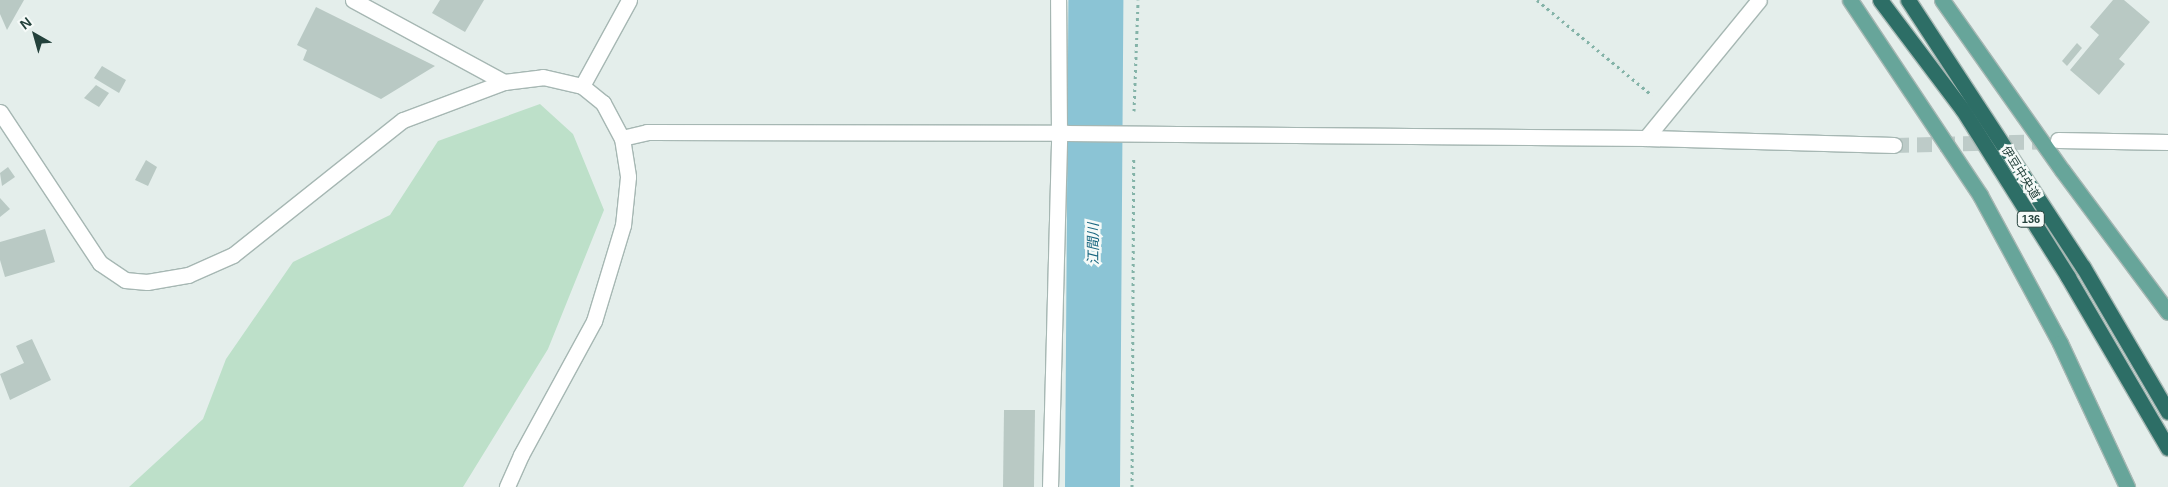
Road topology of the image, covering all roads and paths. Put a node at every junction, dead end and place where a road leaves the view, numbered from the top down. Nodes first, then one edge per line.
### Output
1 (353, 0) edge
2 (629, 0) edge
3 (1058, 0) edge
4 (1138, 0) edge
5 (1537, 0) edge
6 (1759, 0) edge
7 (1850, 0) edge
8 (1880, 0) edge
9 (1908, 0) edge
10 (1942, 0) edge
11 (504, 82) junction
12 (582, 86) junction
13 (1670, 109) junction
14 (0, 112) edge
15 (1063, 133) junction
16 (1130, 134) junction
17 (622, 138) junction
18 (1646, 138) junction
19 (2058, 140) tunnel mouth
20 (2168, 142) edge
21 (1894, 146) tunnel mouth
22 (2168, 312) edge
23 (2168, 412) edge
24 (2168, 448) edge
25 (508, 487) edge
26 (1050, 487) edge
27 (1132, 487) edge
28 (2127, 487) edge

1 - 11 street
2 - 12 street
3 - 15 street
4 - 16 path
5 - 13 path
6 - 13 street
7 - 28 main road
8 - 24 highway, 伊豆中央道 / 136
9 - 23 highway, 伊豆中央道 / 136
10 - 22 main road
11 - 12 street
11 - 14 street
12 - 17 street
13 - 18 street
15 - 16 street
15 - 17 street
15 - 26 street
16 - 18 street
16 - 27 path
17 - 25 street
18 - 21 street
19 - 20 street

